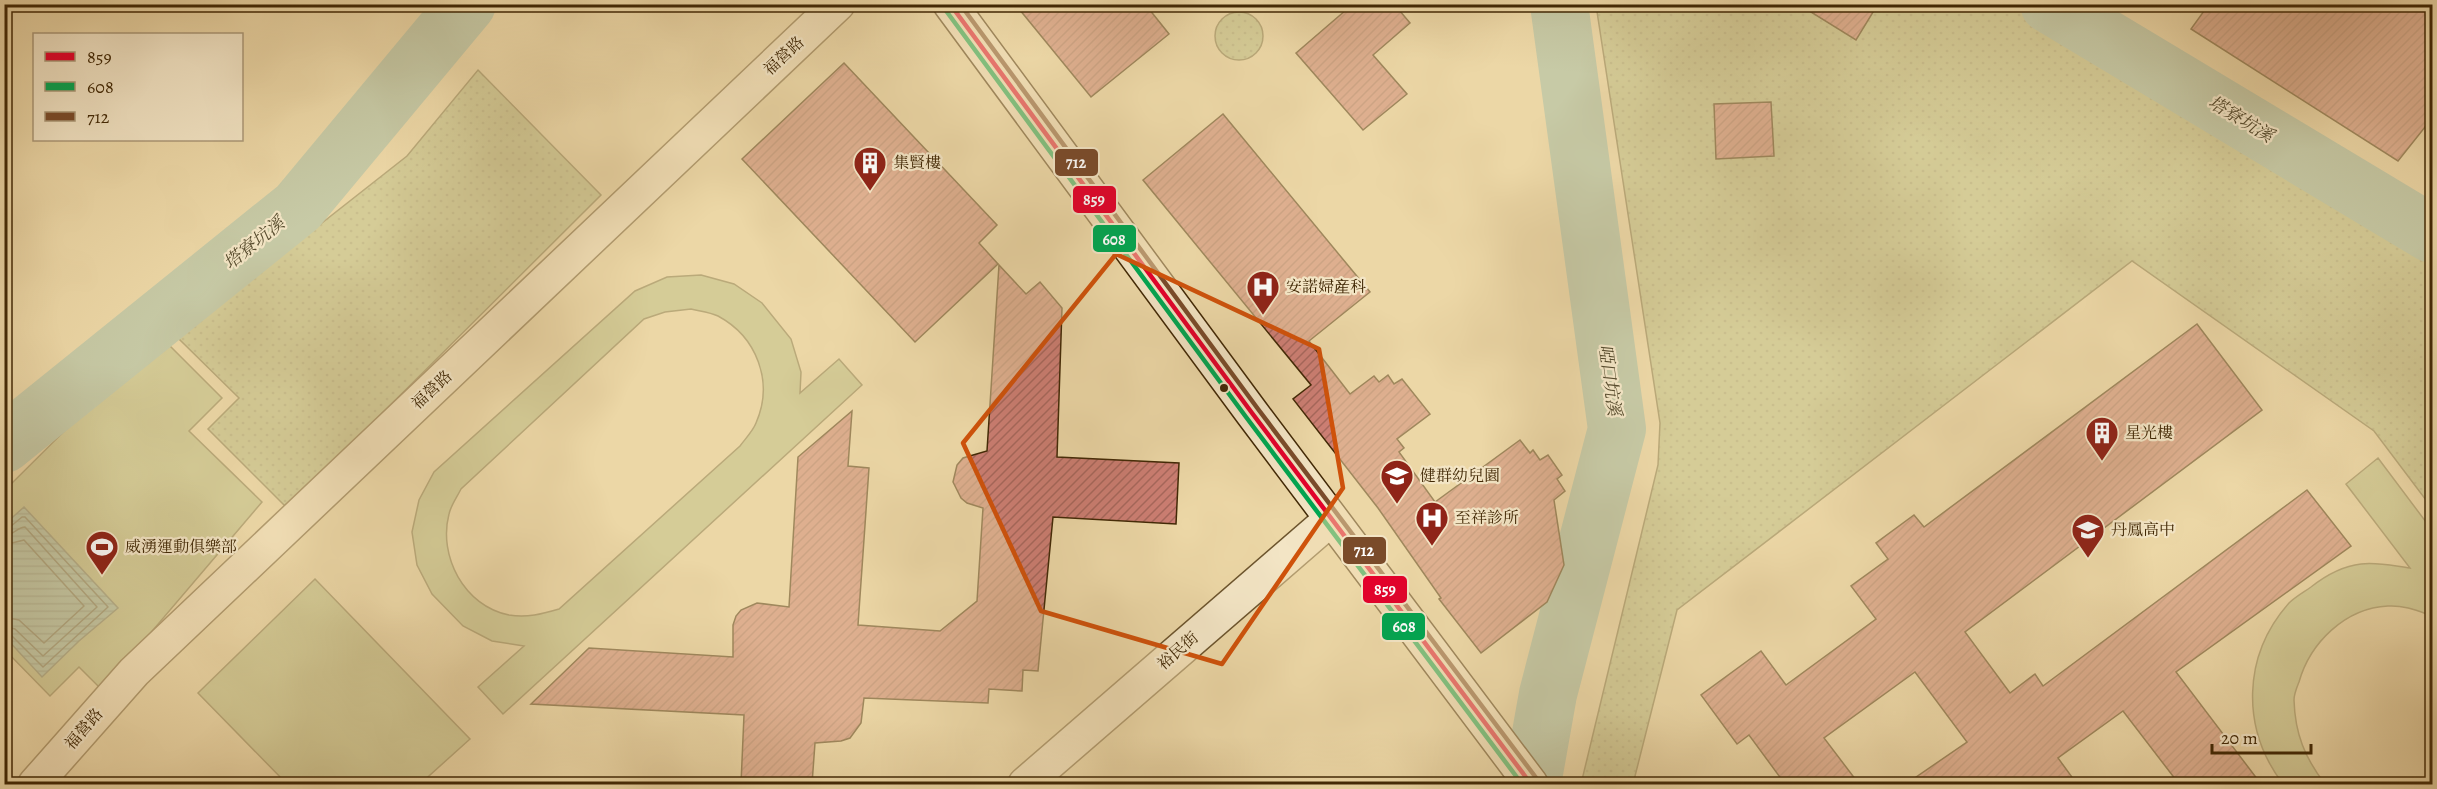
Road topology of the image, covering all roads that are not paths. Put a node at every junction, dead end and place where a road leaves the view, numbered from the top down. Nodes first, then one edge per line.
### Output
1 (838, 4) edge
2 (950, 4) edge
3 (1331, 519) junction
4 (35, 784) edge
5 (1025, 784) edge
6 (1531, 784) edge

1 - 4 street, 福營路
2 - 3 street
3 - 5 street, 裕民街
3 - 6 street

